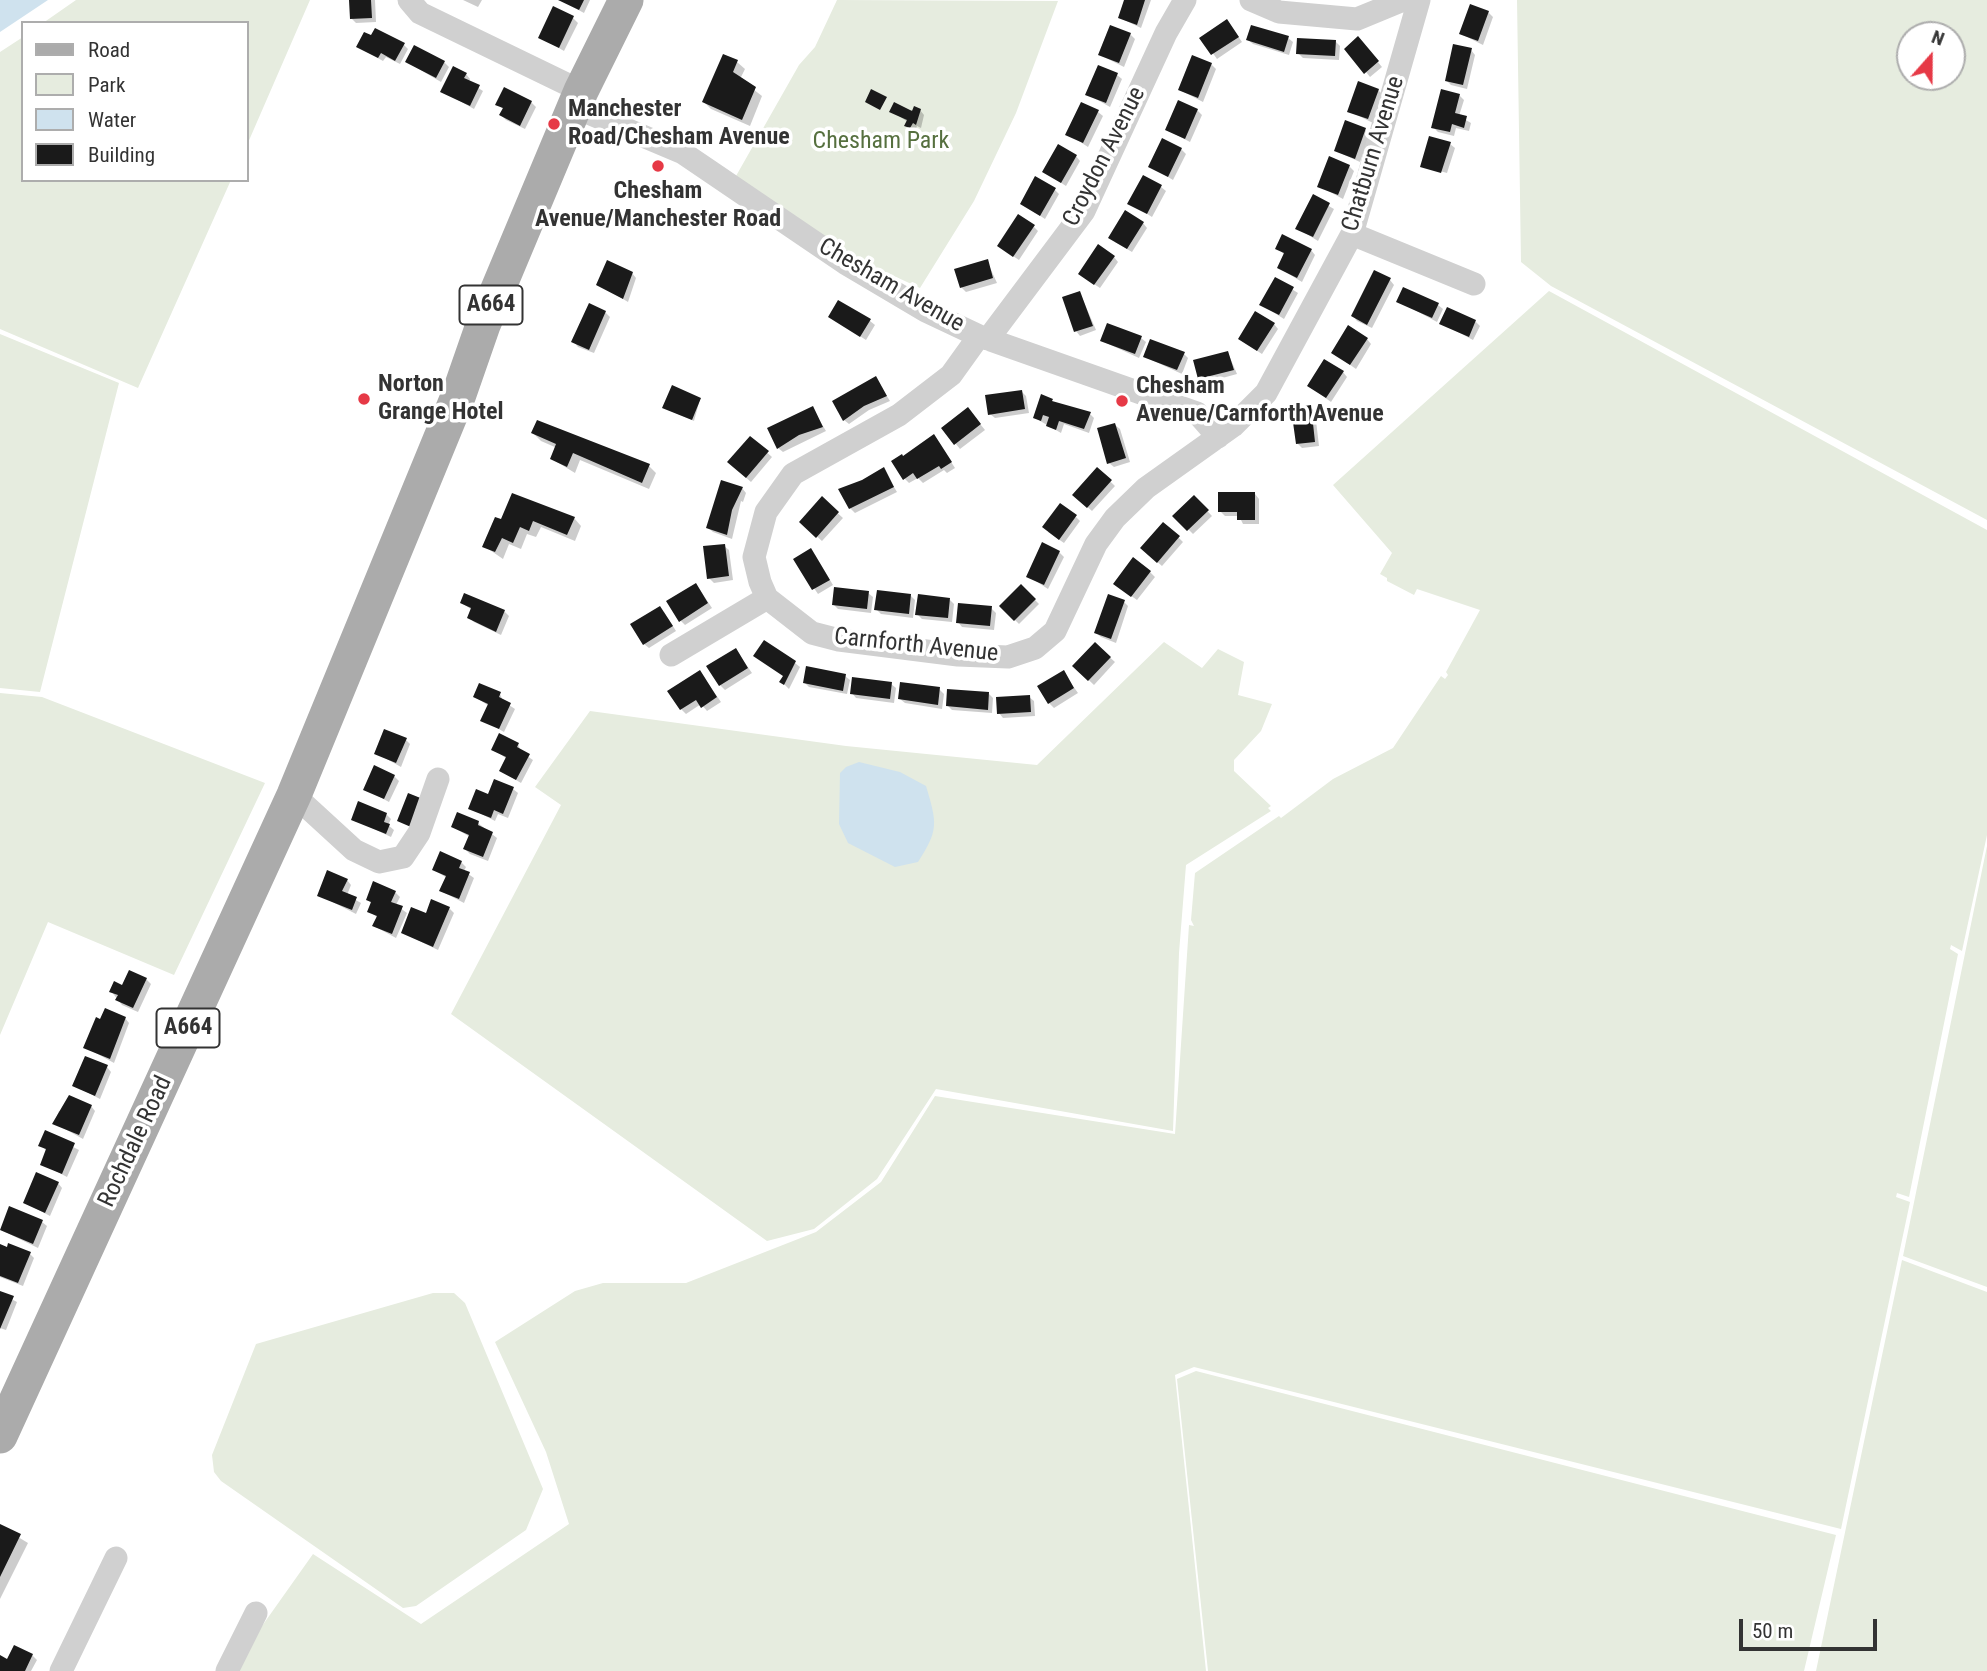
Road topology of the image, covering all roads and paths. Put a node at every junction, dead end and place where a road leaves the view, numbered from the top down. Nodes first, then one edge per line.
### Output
1 (409, 0) edge
2 (626, 0) edge
3 (1185, 0) edge
4 (1251, 0) edge
5 (1403, 0) edge
6 (1419, 0) edge
7 (578, 99) junction
8 (1352, 234) junction
9 (1474, 284) dead end
10 (983, 337) junction
11 (1218, 437) junction
12 (767, 598) junction
13 (671, 655) dead end
14 (438, 779) dead end
15 (294, 795) junction
16 (0, 1436) edge
17 (116, 1558) dead end
18 (256, 1613) dead end
19 (61, 1671) edge
20 (228, 1671) edge

1 - 7 street, Chesham Avenue
2 - 7 main road, A664
3 - 10 street, Croydon Avenue
4 - 5 street
6 - 8 street, Chatburn Avenue
7 - 10 street, Chesham Avenue
7 - 15 main road, Rochdale Road / A664
8 - 9 street
8 - 11 street, Chatburn Avenue
10 - 11 street, Chesham Avenue
10 - 12 street
11 - 12 street, Carnforth Avenue
12 - 13 street
14 - 15 street
15 - 16 main road, Rochdale Road / A664
17 - 19 street
18 - 20 street

